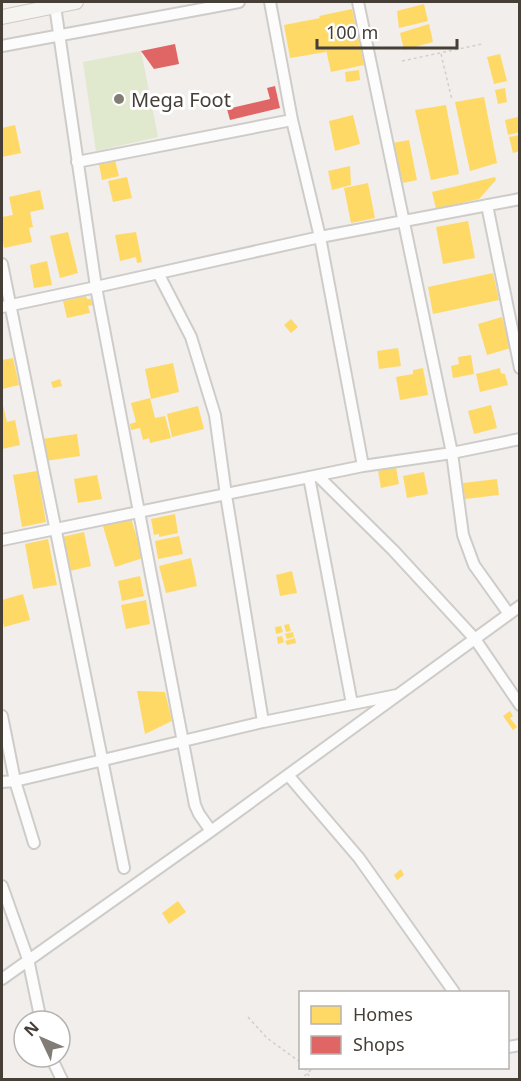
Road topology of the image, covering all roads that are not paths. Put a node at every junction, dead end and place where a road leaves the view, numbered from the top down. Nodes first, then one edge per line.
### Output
1 (76, 2) edge
2 (239, 2) edge
3 (270, 2) edge
4 (358, 2) edge
5 (54, 4) edge
6 (2, 17) edge
7 (59, 34) junction
8 (2, 46) edge
9 (292, 120) junction
10 (77, 162) junction
11 (519, 199) edge
12 (487, 205) junction
13 (403, 221) junction
14 (320, 237) junction
15 (2, 264) edge
16 (158, 273) junction
17 (96, 287) junction
18 (6, 306) edge
19 (519, 368) edge
20 (519, 439) edge
21 (452, 453) junction
22 (363, 466) junction
23 (314, 477) junction
24 (225, 495) junction
25 (140, 512) junction
26 (54, 529) junction
27 (2, 540) edge
28 (519, 606) edge
29 (508, 614) junction
30 (475, 639) junction
31 (401, 694) junction
32 (352, 704) junction
33 (519, 705) edge
34 (2, 716) edge
35 (263, 722) junction
36 (184, 741) junction
37 (101, 760) junction
38 (288, 775) junction
39 (15, 781) junction
40 (2, 782) edge
41 (211, 831) junction
42 (34, 843) dead end
43 (124, 868) dead end
44 (2, 886) edge
45 (28, 959) junction
46 (2, 979) edge
47 (453, 991) edge
48 (39, 1009) edge

1 - 5 main road
2 - 7 street
3 - 9 street
4 - 13 street
5 - 6 main road
5 - 7 street
7 - 8 street
7 - 10 street
9 - 10 street
9 - 14 street
10 - 17 street
11 - 12 street
12 - 13 street
12 - 19 street
13 - 14 street
13 - 21 street
14 - 16 street
14 - 22 street
15 - 18 street
16 - 17 street
16 - 24 street
17 - 18 street
17 - 25 street
18 - 26 street
20 - 21 street
21 - 22 street
21 - 29 street
22 - 23 street
23 - 24 street
23 - 30 street
23 - 32 street
24 - 25 street
24 - 35 street
25 - 26 street
25 - 36 street
26 - 27 street
26 - 37 street
28 - 29 street
29 - 30 street
30 - 31 street
30 - 33 street
31 - 32 street
31 - 38 street
32 - 35 street
34 - 39 street
35 - 36 street
36 - 37 street
36 - 41 street
37 - 39 street
37 - 43 street
38 - 41 street
38 - 47 street
39 - 40 street
39 - 42 street
41 - 45 street
44 - 45 street
45 - 46 street
45 - 48 street

